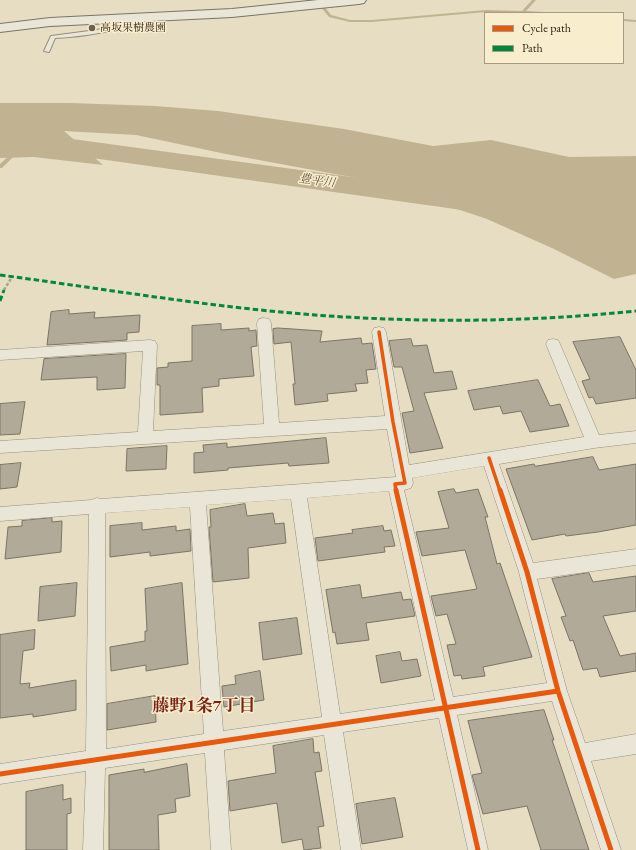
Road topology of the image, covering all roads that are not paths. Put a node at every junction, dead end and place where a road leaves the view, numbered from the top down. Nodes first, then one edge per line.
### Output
1 (359, 0) edge
2 (145, 17) junction
3 (0, 28) edge
4 (47, 51) dead end
5 (264, 323) dead end
6 (379, 332) dead end
7 (553, 344) dead end
8 (0, 355) edge
9 (393, 422) junction
10 (272, 430) junction
11 (636, 436) edge
12 (145, 437) junction
13 (594, 442) junction
14 (0, 447) edge
15 (489, 458) junction
16 (399, 478) junction
17 (298, 492) junction
18 (198, 499) junction
19 (97, 506) junction
20 (0, 514) edge
21 (636, 557) edge
22 (527, 572) junction
23 (558, 691) junction
24 (446, 708) junction
25 (332, 726) junction
26 (213, 743) junction
27 (636, 744) edge
28 (578, 754) junction
29 (96, 760) junction
30 (0, 774) edge
31 (93, 850) edge
32 (221, 850) edge
33 (351, 850) edge
34 (478, 850) edge
35 (611, 850) edge

1 - 2 street
2 - 3 street
2 - 4 lane
5 - 10 street
6 - 9 street
7 - 13 street
8 - 12 street
9 - 10 street
9 - 16 street
10 - 12 street
11 - 13 street
12 - 14 street
13 - 15 street
15 - 16 street
15 - 22 street
16 - 17 street
16 - 24 street
17 - 18 street
17 - 25 street
18 - 19 street
18 - 26 street
19 - 20 street
19 - 29 street
21 - 22 street
22 - 23 street
23 - 24 street
23 - 28 street
24 - 25 street
24 - 34 street
25 - 26 street
25 - 33 street
26 - 29 street
26 - 32 street
27 - 28 street
28 - 35 street
29 - 30 street
29 - 31 street

